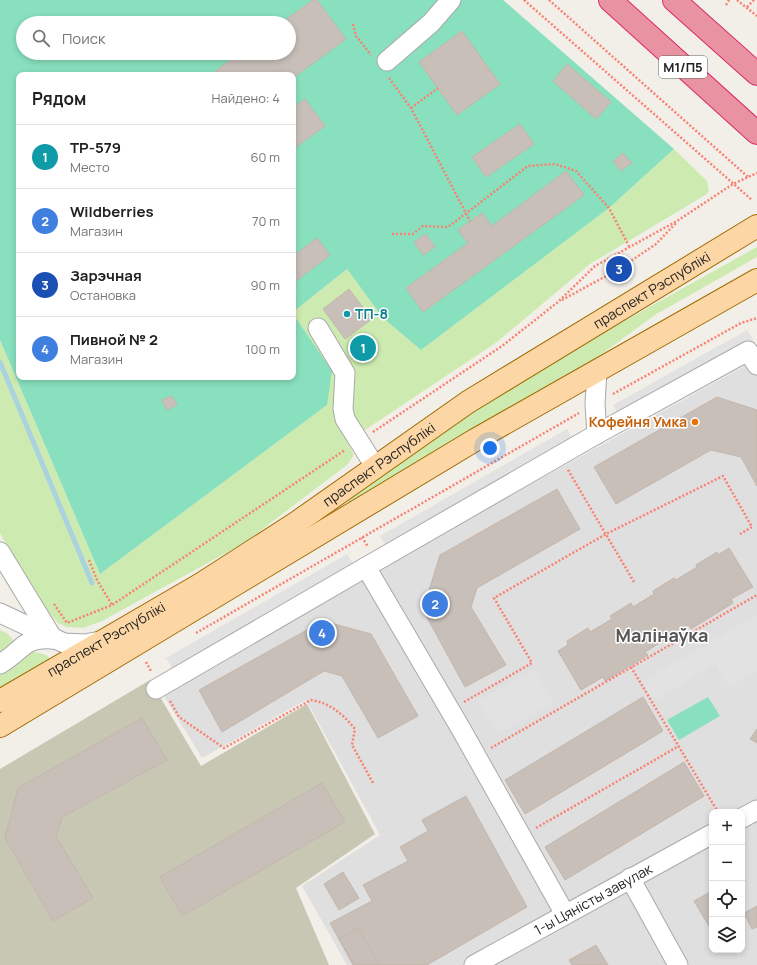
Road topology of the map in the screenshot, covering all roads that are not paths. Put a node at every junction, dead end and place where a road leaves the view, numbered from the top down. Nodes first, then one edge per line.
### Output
1 (451, 0) edge
2 (610, 0) edge
3 (674, 0) edge
4 (382, 65) road end
5 (757, 74) edge
6 (757, 133) edge
7 (757, 226) edge
8 (757, 280) edge
9 (318, 328) dead end
10 (757, 365) edge
11 (597, 372) junction
12 (597, 434) junction
13 (376, 468) junction
14 (0, 552) edge
15 (366, 567) junction
16 (0, 613) edge
17 (53, 639) junction
18 (102, 641) junction
19 (0, 664) edge
20 (158, 688) road end
21 (0, 701) edge
22 (0, 726) edge
23 (757, 810) edge
24 (745, 816) edge
25 (709, 836) edge
26 (630, 878) junction
27 (565, 914) junction
28 (474, 965) edge
29 (678, 965) edge

1 - 4 street
2 - 6 highway, М1/П5
3 - 5 highway, М1/П5
7 - 13 main road, праспект Рэспублікі
8 - 11 main road, праспект Рэспублікі
9 - 13 street
10 - 12 street
11 - 12 street
11 - 22 main road, праспект Рэспублікі
12 - 15 street
13 - 18 main road, праспект Рэспублікі
14 - 17 street
15 - 20 street
15 - 27 street
16 - 17 street
17 - 18 street
17 - 19 street
18 - 21 main road, праспект Рэспублікі
23 - 24 street
25 - 26 street, 1-ы Цяністы завулак
26 - 27 street, 1-ы Цяністы завулак
26 - 29 street
27 - 28 street, 1-ы Цяністы завулак

